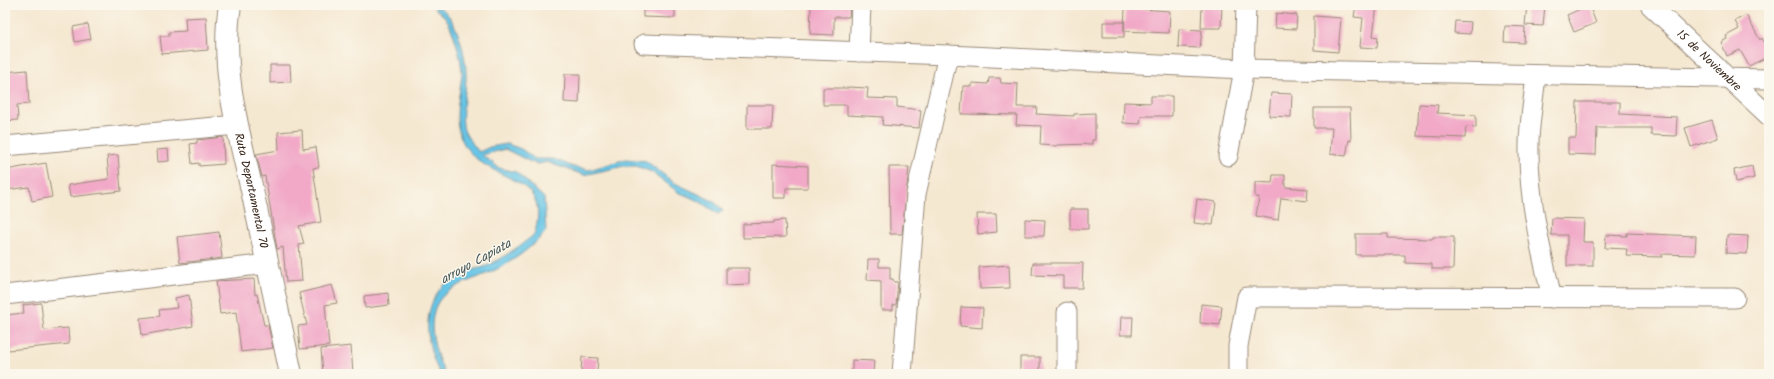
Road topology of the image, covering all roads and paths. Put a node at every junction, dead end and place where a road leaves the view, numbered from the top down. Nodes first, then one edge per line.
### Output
1 (230, 5) edge
2 (861, 5) edge
3 (1246, 5) edge
4 (1650, 5) edge
5 (644, 44) dead end
6 (860, 52) junction
7 (948, 55) junction
8 (1244, 69) junction
9 (1536, 75) junction
10 (1730, 79) junction
11 (1769, 80) edge
12 (1769, 116) edge
13 (237, 125) junction
14 (5, 146) edge
15 (1228, 156) dead end
16 (267, 264) junction
17 (5, 295) edge
18 (1552, 298) junction
19 (1735, 298) dead end
20 (1067, 312) dead end
21 (291, 374) edge
22 (902, 374) edge
23 (1067, 374) edge
24 (1238, 374) edge

1 - 13 main road, Ruta Departamental 70
2 - 6 street
3 - 8 street
4 - 10 street, 15 de Noviembre
5 - 6 street
6 - 7 street
7 - 8 street
7 - 22 street
8 - 9 street
8 - 15 street
9 - 10 street
9 - 18 street
10 - 11 street
10 - 12 street, 15 de Noviembre
13 - 14 street
13 - 16 main road, Ruta Departamental 70
16 - 17 street
16 - 21 main road, Ruta Departamental 70
18 - 19 street
18 - 24 street
20 - 23 street

